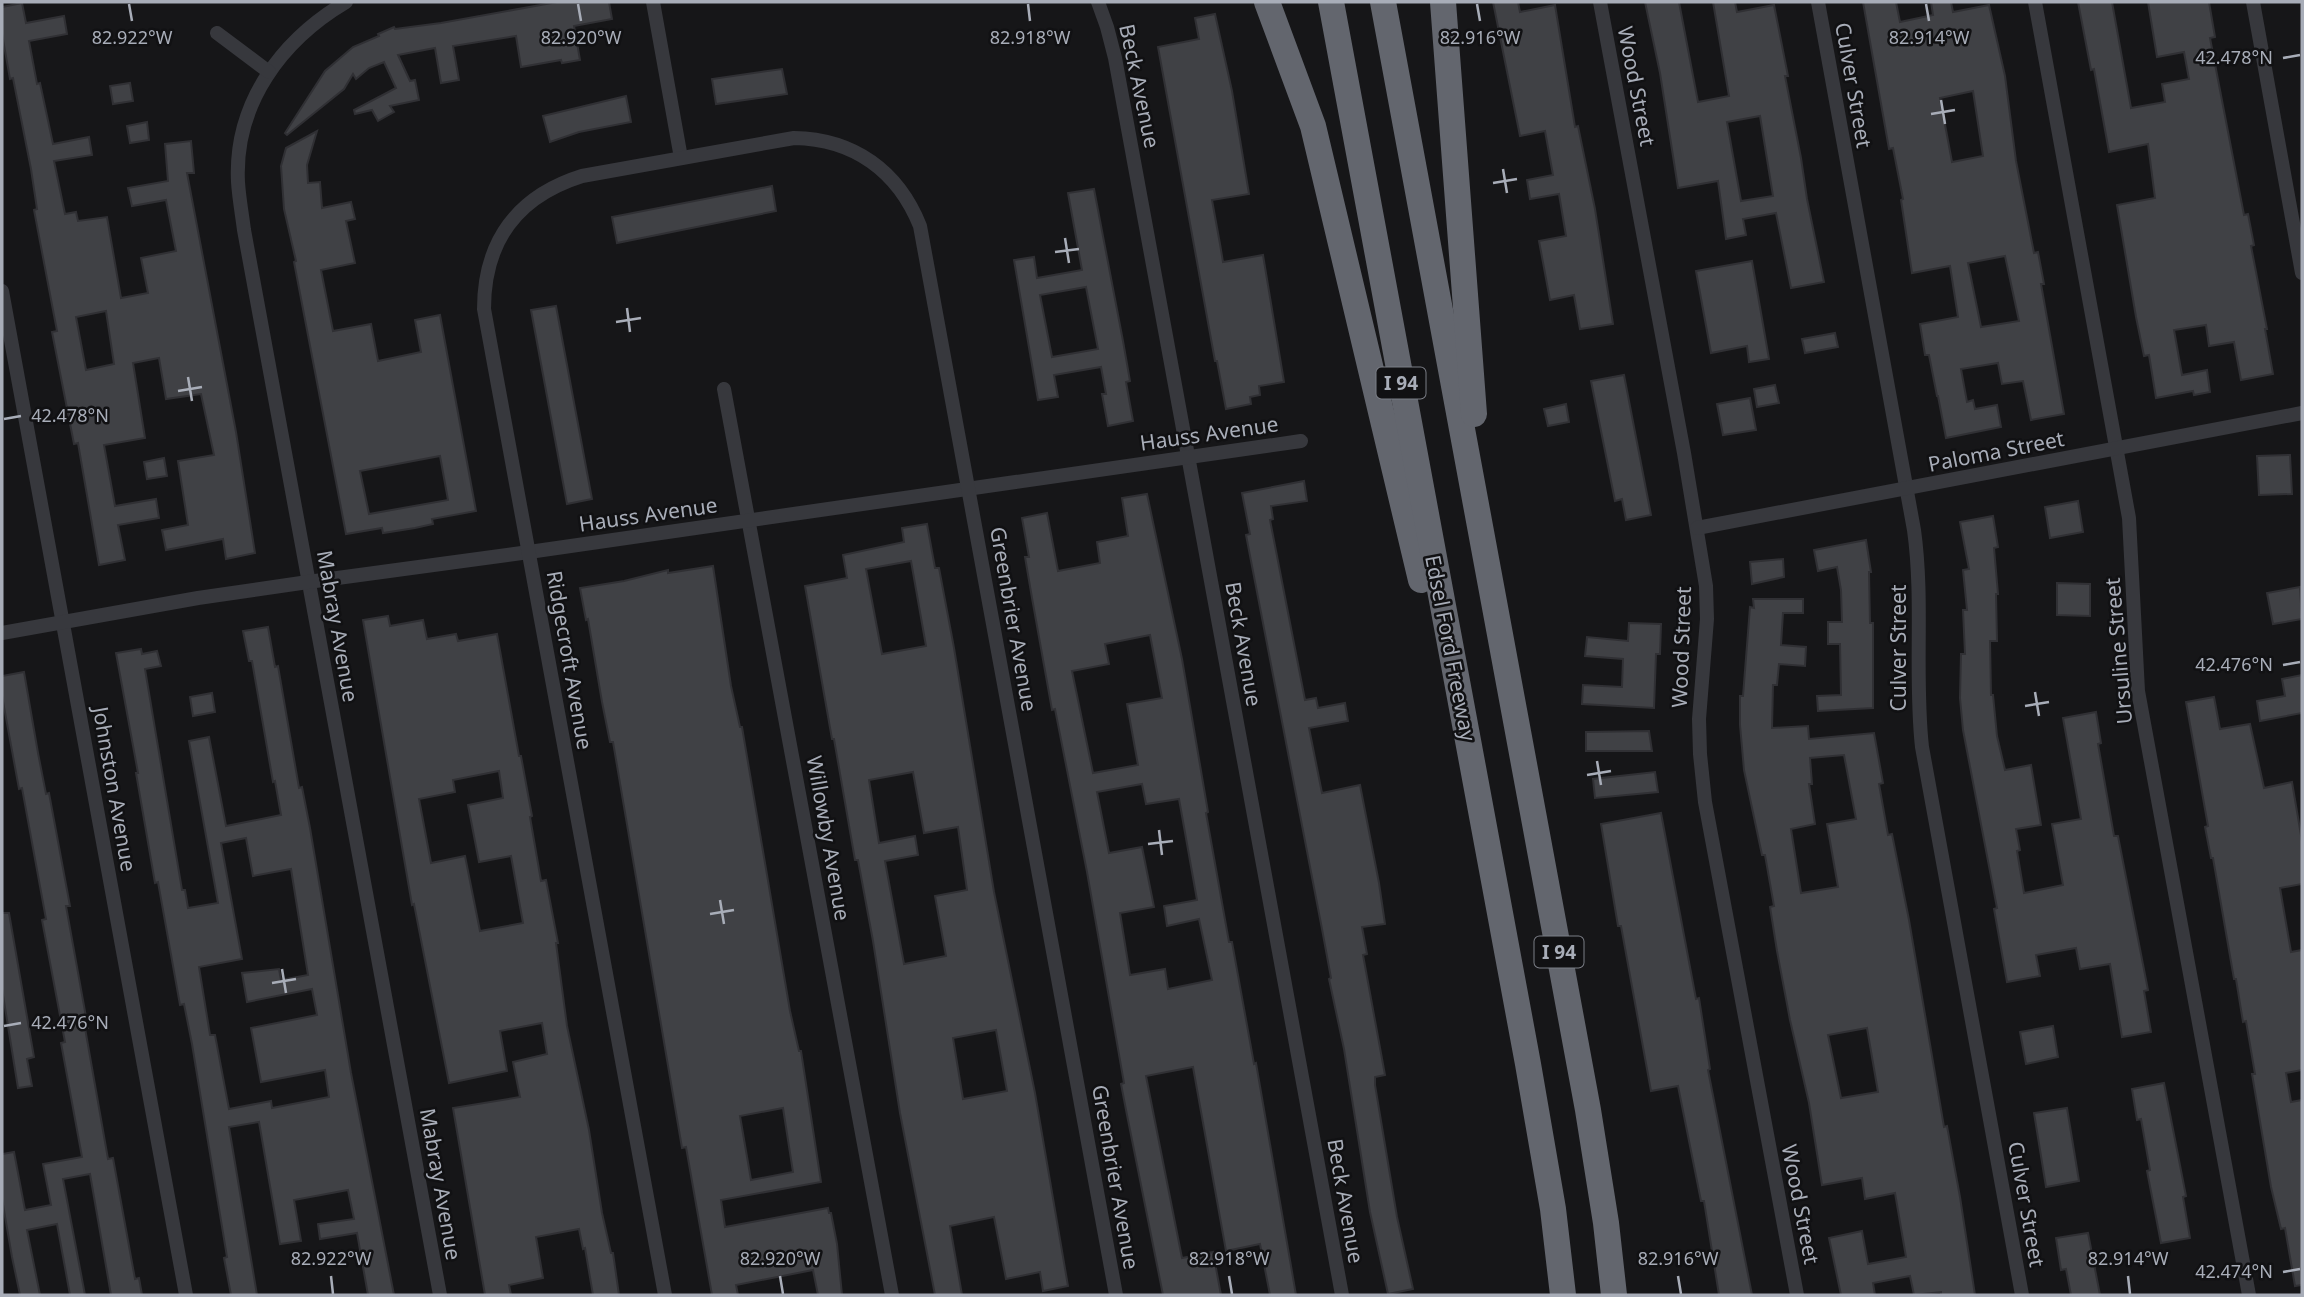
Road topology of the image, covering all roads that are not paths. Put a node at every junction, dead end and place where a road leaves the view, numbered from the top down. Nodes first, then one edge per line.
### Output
1 (346, 2) edge
2 (653, 2) edge
3 (1097, 2) edge
4 (1267, 2) edge
5 (1331, 2) edge
6 (1383, 2) edge
7 (1443, 2) edge
8 (1600, 2) edge
9 (1818, 2) edge
10 (2035, 2) edge
11 (2253, 2) edge
12 (217, 33) dead end
13 (269, 72) junction
14 (681, 158) junction
15 (2302, 273) edge
16 (2, 291) edge
17 (724, 389) dead end
18 (2302, 413) edge
19 (1301, 441) dead end
20 (2118, 449) junction
21 (1188, 457) junction
22 (968, 489) junction
23 (1908, 489) junction
24 (748, 521) junction
25 (1697, 528) junction
26 (529, 552) junction
27 (308, 582) junction
28 (1496, 610) junction
29 (63, 622) junction
30 (2, 633) edge
31 (1473, 763) junction
32 (186, 1295) edge
33 (440, 1295) edge
34 (665, 1295) edge
35 (892, 1295) edge
36 (1116, 1295) edge
37 (1342, 1295) edge
38 (1563, 1295) edge
39 (1614, 1295) edge
40 (1797, 1295) edge
41 (2022, 1295) edge
42 (2249, 1295) edge

1 - 13 street, Mabray Avenue
2 - 14 street
3 - 21 street, Beck Avenue
4 - 31 highway
5 - 31 highway, Edsel Ford Freeway / I 94
6 - 28 highway, I 94
7 - 28 highway
8 - 25 street, Wood Street
9 - 23 street, Culver Street
10 - 20 street, Ursuline Street
11 - 15 street
12 - 13 street
13 - 27 street, Mabray Avenue
14 - 22 street, Greenbrier Avenue
14 - 26 street, Ridgecroft Avenue
16 - 29 street, Johnston Avenue
17 - 24 street, Willowby Avenue
18 - 20 street, Paloma Street
19 - 21 street, Hauss Avenue
20 - 23 street, Paloma Street
20 - 42 street, Ursuline Street
21 - 22 street, Hauss Avenue
21 - 37 street, Beck Avenue
22 - 24 street, Hauss Avenue
22 - 36 street, Greenbrier Avenue
23 - 25 street, Paloma Street
23 - 41 street, Culver Street
24 - 26 street, Hauss Avenue
24 - 35 street, Willowby Avenue
25 - 40 street, Wood Street
26 - 27 street, Hauss Avenue
26 - 34 street, Ridgecroft Avenue
27 - 29 street, Hauss Avenue
27 - 33 street, Mabray Avenue
28 - 39 highway, I 94
29 - 30 street, Hauss Avenue
29 - 32 street, Johnston Avenue
31 - 38 highway, Edsel Ford Freeway / I 94

